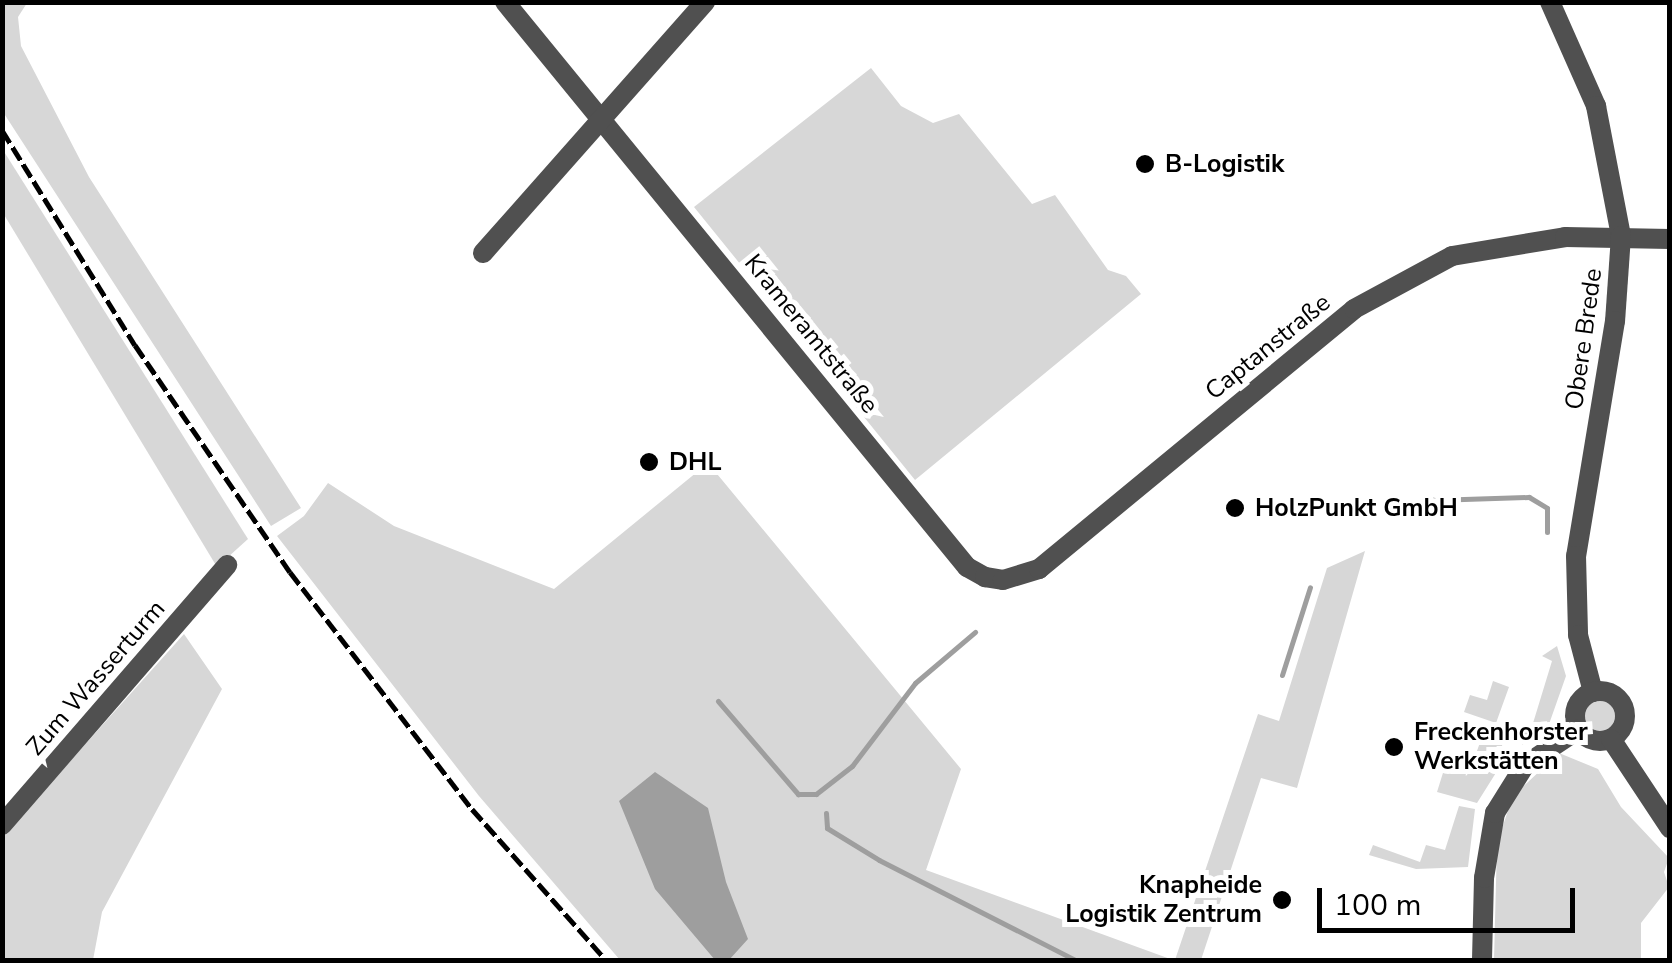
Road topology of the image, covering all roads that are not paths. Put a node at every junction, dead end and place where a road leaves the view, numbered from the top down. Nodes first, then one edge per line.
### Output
1 (505, 2) edge
2 (704, 2) edge
3 (1550, 2) edge
4 (603, 118) junction
5 (1621, 236) junction
6 (1670, 238) edge
7 (483, 253) dead end
8 (227, 564) dead end
9 (985, 577) joint
10 (1593, 692) junction
11 (1579, 729) junction
12 (1611, 739) junction
13 (2, 825) edge
14 (1670, 828) edge
15 (1482, 960) edge

1 - 4 street, Krameramtstraße
2 - 4 street
3 - 5 street, Obere Brede
4 - 7 street
4 - 9 street, Krameramtstraße
5 - 6 street, Captanstraße
5 - 9 street, Captanstraße
5 - 10 street, Obere Brede
8 - 13 street, Zum Wasserturm
10 - 11 street
10 - 12 street
11 - 12 street
11 - 15 street
12 - 14 street

